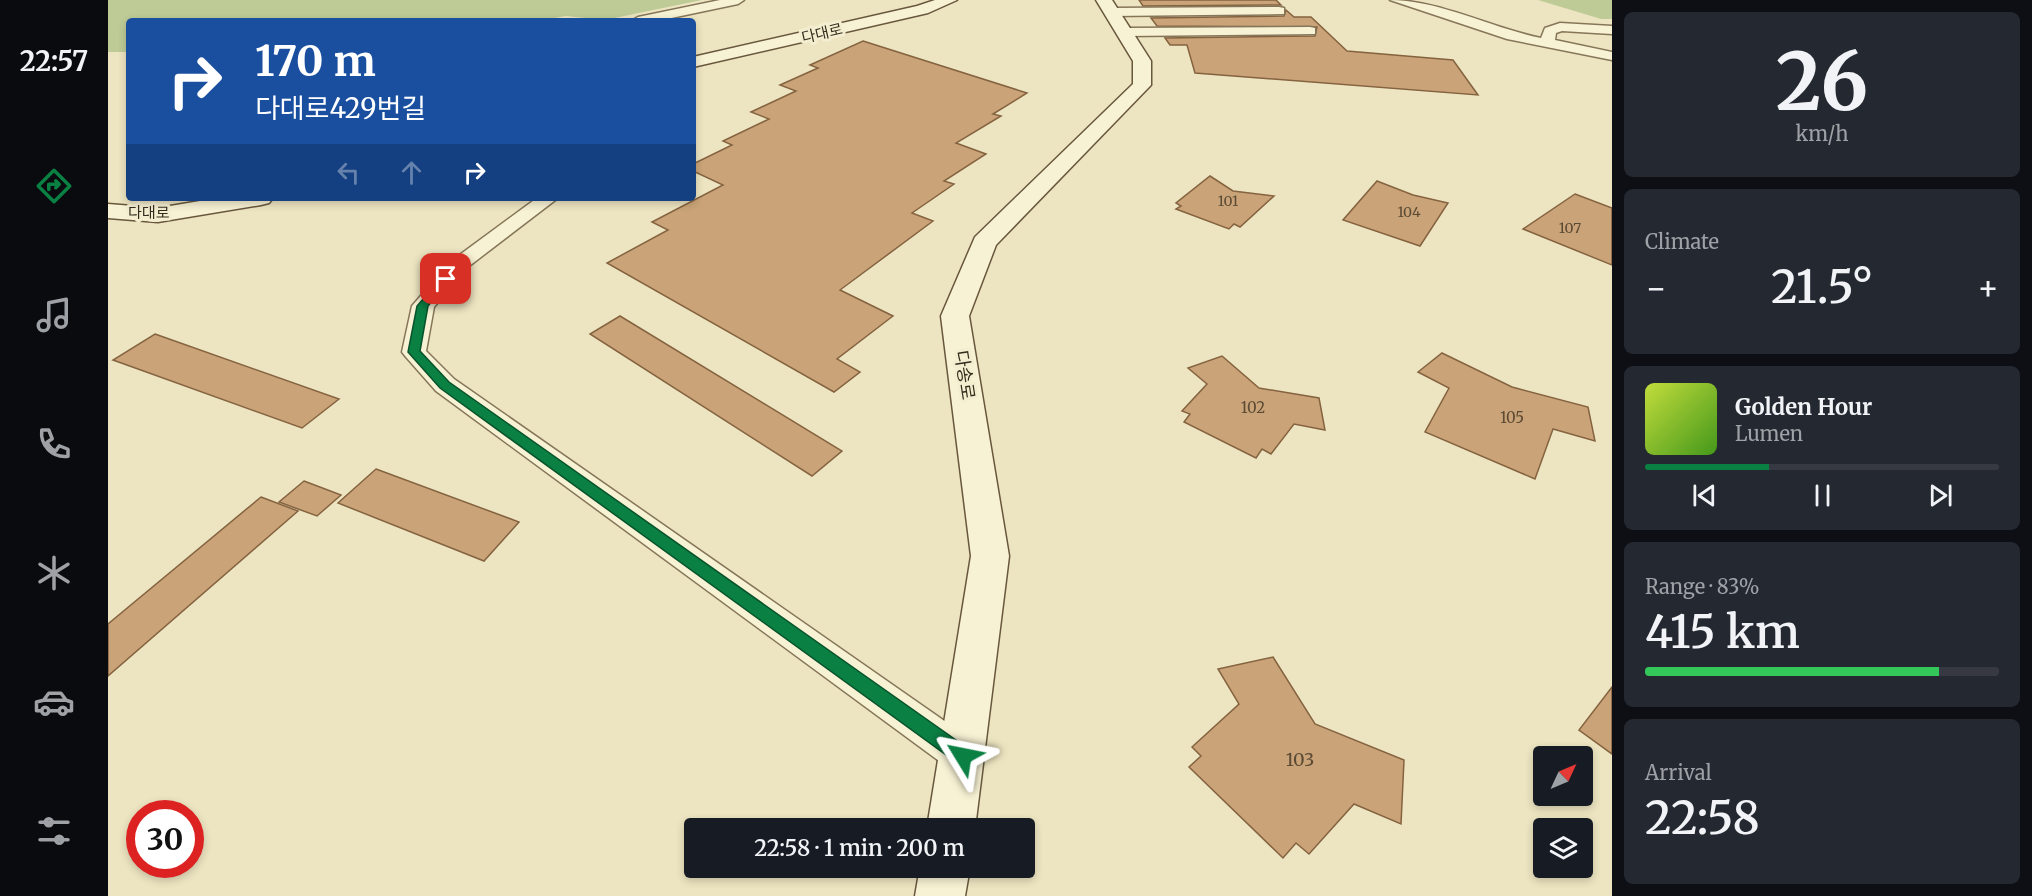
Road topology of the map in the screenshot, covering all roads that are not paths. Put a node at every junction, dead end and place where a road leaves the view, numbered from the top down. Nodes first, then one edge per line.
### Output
1 (738, 0) edge
2 (949, 0) edge
3 (1396, 0) edge
4 (1279, 11) dead end
5 (1114, 14) edge
6 (652, 18) edge
7 (1612, 30) edge
8 (1310, 31) dead end
9 (1547, 43) junction
10 (1612, 56) edge
11 (696, 61) edge
12 (243, 201) edge
13 (545, 201) edge
14 (108, 211) edge
15 (963, 756) junction
16 (953, 818) edge
17 (943, 878) edge
18 (940, 896) edge

1 - 6 street
2 - 11 main road, 다대로
3 - 9 street
4 - 5 street
5 - 8 street
5 - 15 main road, 다송로
7 - 9 street
9 - 10 street
12 - 14 main road, 다대로
13 - 15 street
15 - 16 main road, 다송로
17 - 18 main road

